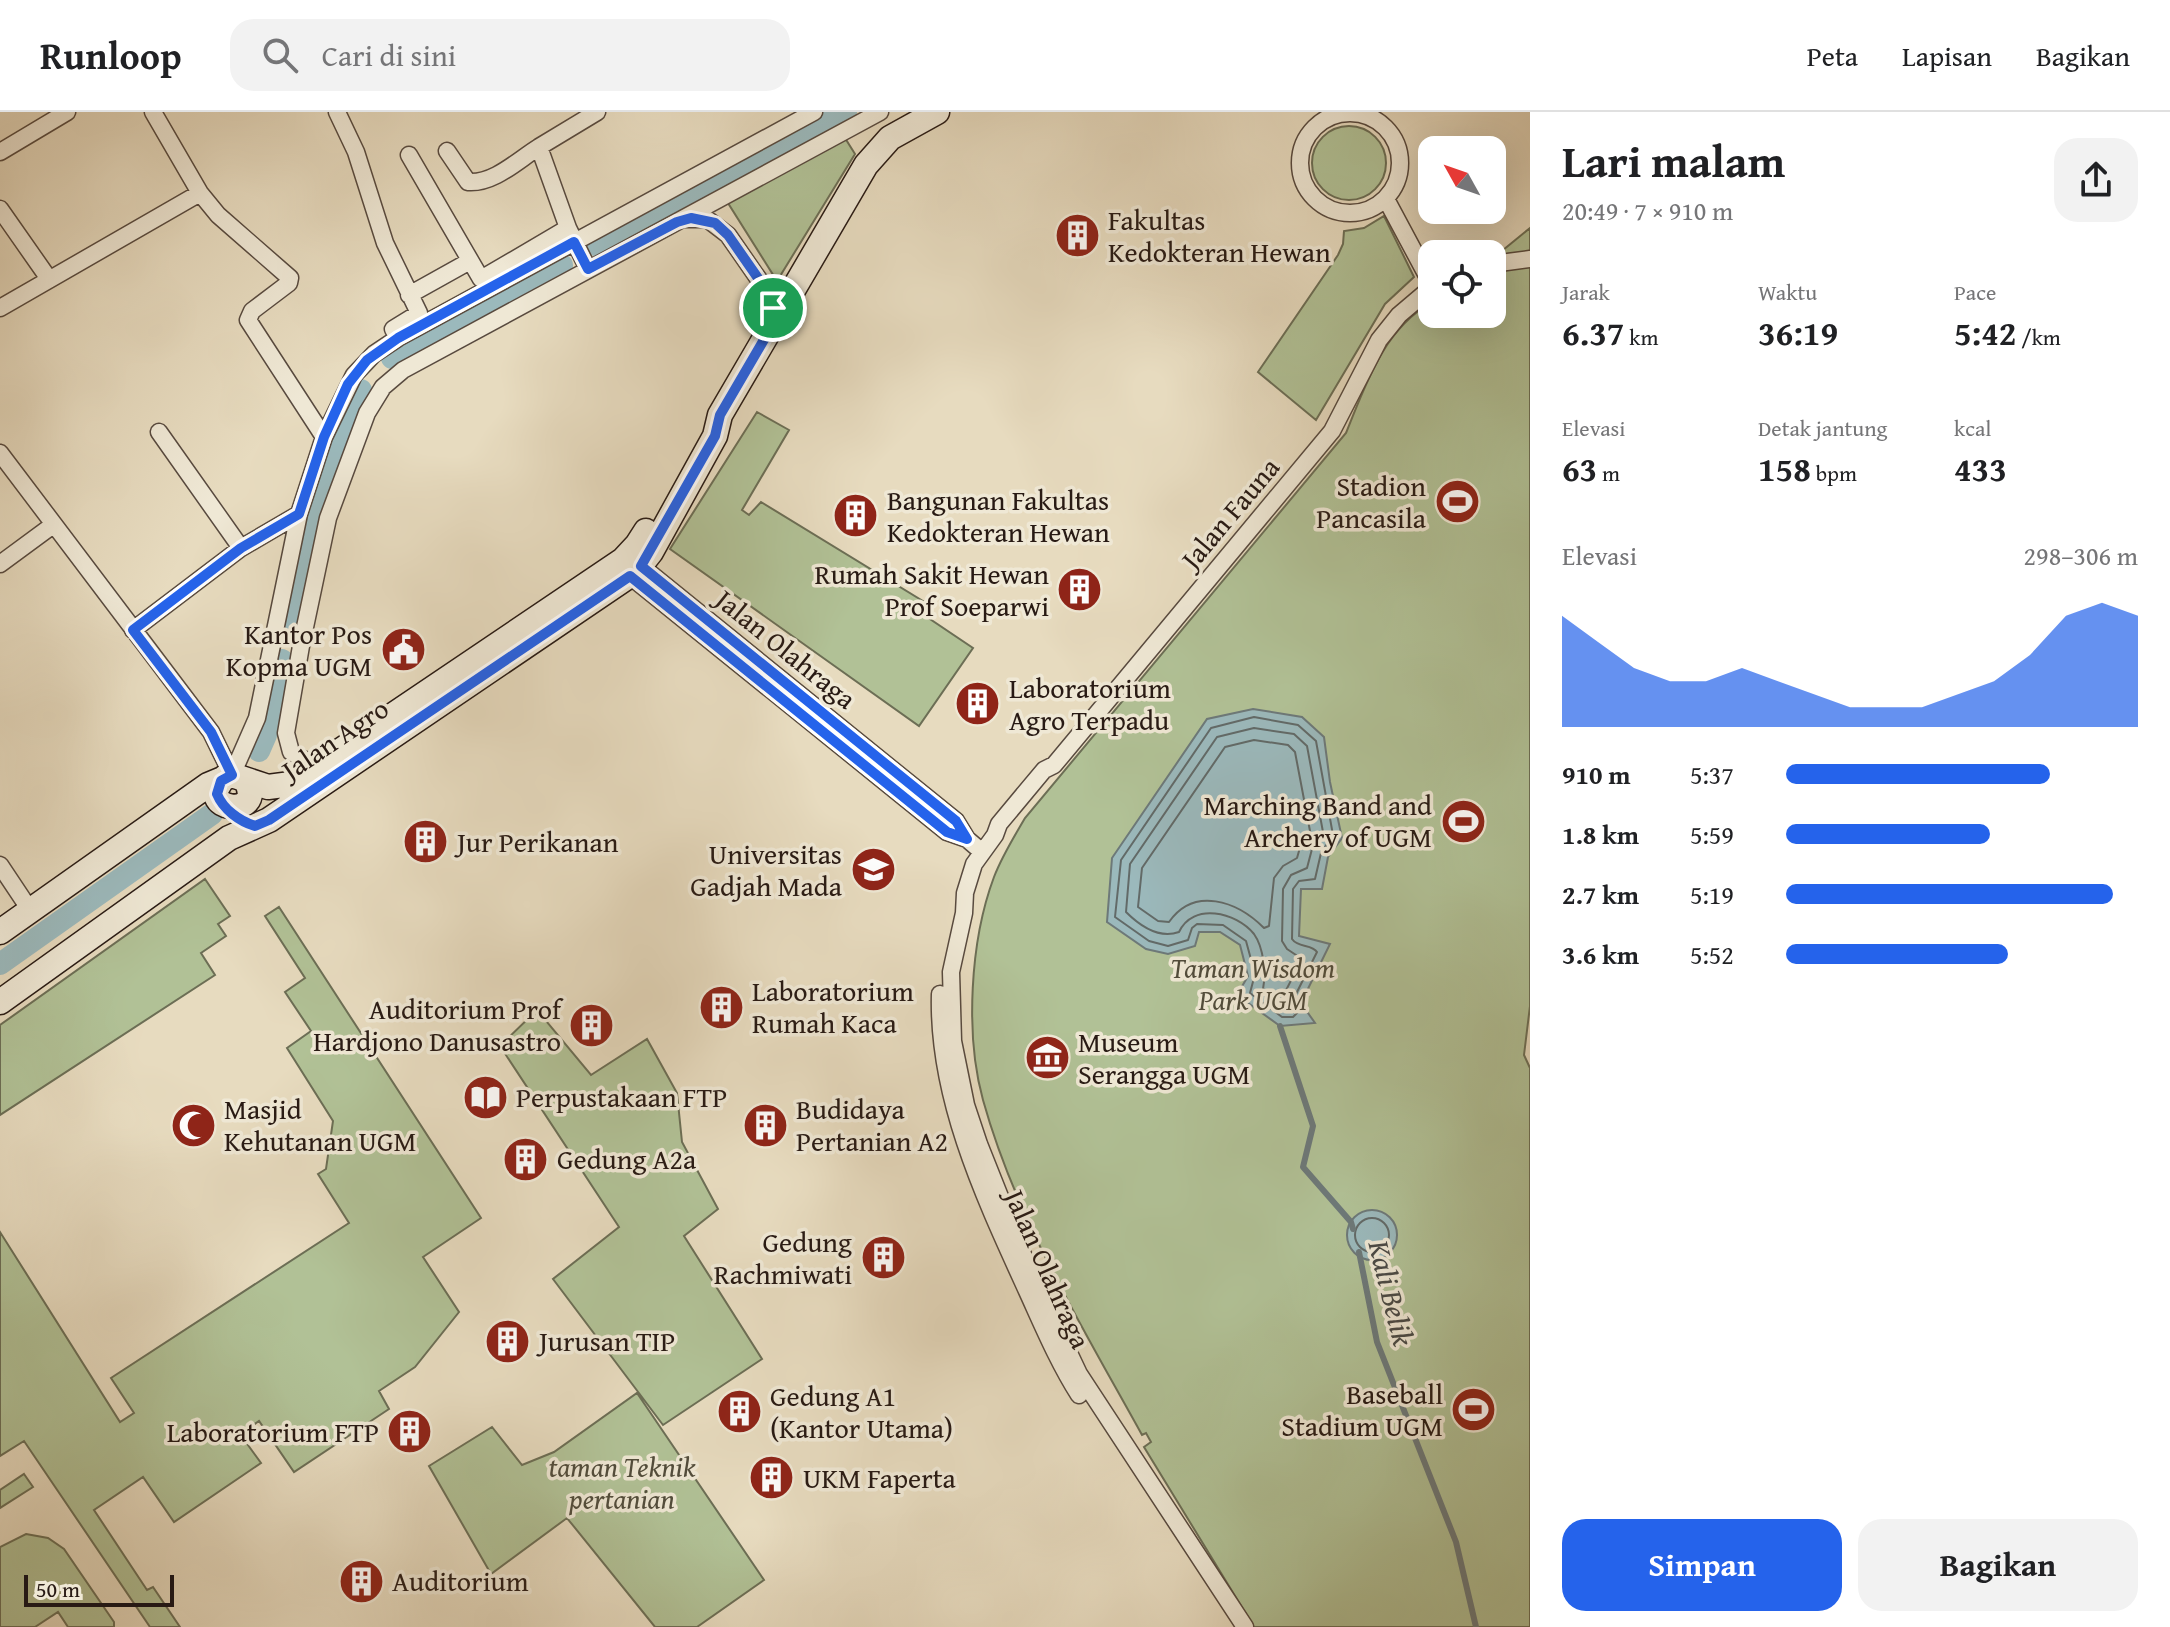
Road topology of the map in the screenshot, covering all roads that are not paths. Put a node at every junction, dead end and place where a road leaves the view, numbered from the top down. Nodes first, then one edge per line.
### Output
1 (67, 112) edge
2 (153, 112) edge
3 (337, 112) edge
4 (597, 112) edge
5 (814, 112) edge
6 (880, 112) edge
7 (937, 112) edge
8 (539, 147) junction
9 (447, 151) dead end
10 (0, 152) edge
11 (409, 155) dead end
12 (204, 198) junction
13 (1386, 199) junction
14 (0, 209) edge
15 (677, 222) junction
16 (578, 249) junction
17 (1530, 259) edge
18 (1418, 260) edge
19 (470, 261) junction
20 (1506, 262) edge
21 (49, 279) junction
22 (409, 295) junction
23 (1418, 298) edge
24 (0, 308) edge
25 (769, 331) junction
26 (398, 338) junction
27 (159, 432) dead end
28 (324, 437) junction
29 (0, 453) edge
30 (299, 514) junction
31 (53, 525) junction
32 (241, 548) junction
33 (0, 564) edge
34 (631, 567) junction
35 (133, 630) junction
36 (287, 643) junction
37 (316, 767) junction
38 (238, 782) junction
39 (241, 828) junction
40 (981, 851) junction
41 (0, 865) edge
42 (30, 910) junction
43 (0, 932) edge
44 (0, 1002) edge
45 (1079, 1384) junction
46 (1232, 1627) edge
47 (1245, 1627) edge

1 - 10 street
2 - 12 street
3 - 22 street
4 - 8 street
5 - 16 street
6 - 15 street
7 - 25 main road, Jalan Agro
8 - 9 street
8 - 16 street
11 - 19 street
12 - 21 street
12 - 28 street
13 - 13 street
13 - 18 street
14 - 21 street
15 - 16 street
15 - 25 street
16 - 19 street
16 - 26 street
16 - 36 street
17 - 20 street
19 - 22 street
21 - 24 street
22 - 26 street
23 - 40 street, Jalan Fauna
25 - 34 main road, Jalan Agro
26 - 28 street
27 - 32 street
28 - 30 street
29 - 31 street
30 - 32 street
30 - 36 street
31 - 33 street
31 - 35 street
32 - 35 street
34 - 37 main road, Jalan Agro
34 - 39 main road, Jalan Agro
34 - 40 street, Jalan Olahraga
35 - 38 street
36 - 37 street
36 - 38 street
37 - 38 main road, Jalan Agro
38 - 39 main road
38 - 39 main road
38 - 42 main road
39 - 44 main road, Jalan Agro
40 - 45 street, Jalan Olahraga
41 - 42 street
42 - 43 main road
45 - 46 street, Jalan Olahraga
45 - 47 street, Jalan Olahraga

